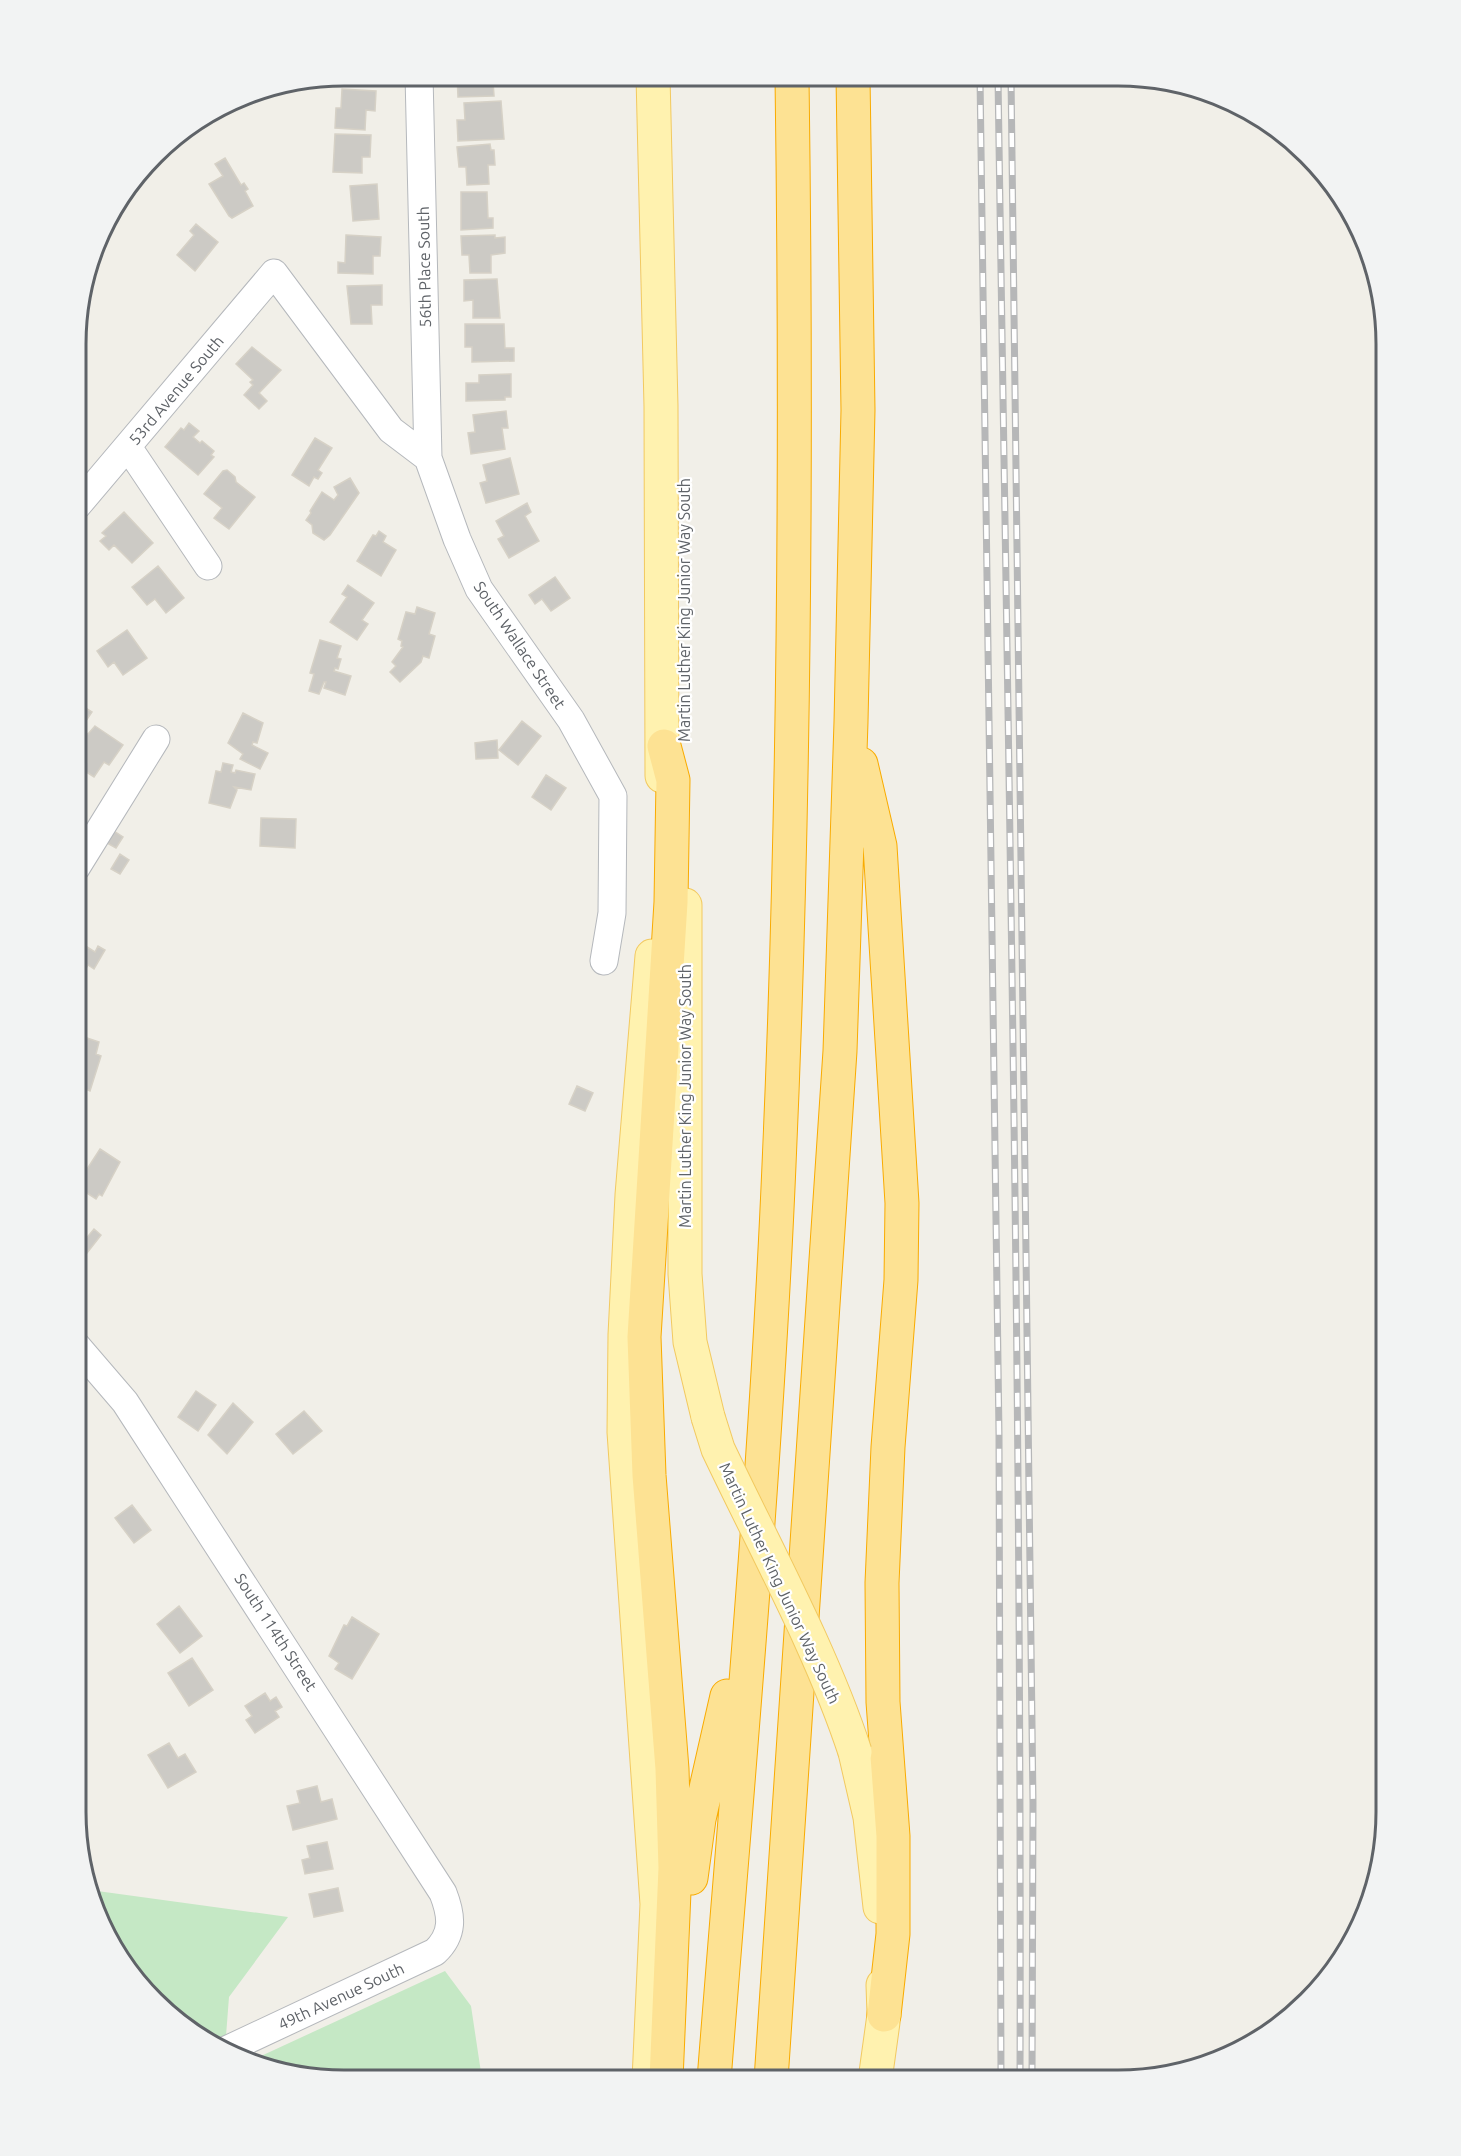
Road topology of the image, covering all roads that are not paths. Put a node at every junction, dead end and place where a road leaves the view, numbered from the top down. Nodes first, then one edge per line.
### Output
1 (419, 86) edge
2 (653, 86) edge
3 (674, 86) edge
4 (792, 86) edge
5 (853, 86) edge
6 (128, 447) junction
7 (428, 458) junction
8 (86, 496) edge
9 (208, 566) dead end
10 (851, 722) junction
11 (156, 739) dead end
12 (664, 746) junction
13 (86, 852) edge
14 (604, 961) dead end
15 (86, 1357) edge
16 (753, 1583) junction
17 (449, 1932) joint
18 (884, 2015) junction
19 (234, 2046) edge
20 (649, 2070) edge
21 (666, 2070) edge
22 (675, 2070) edge
23 (715, 2070) edge
24 (772, 2070) edge
25 (876, 2070) edge

1 - 7 street, 56th Place South
2 - 12 main road, Martin Luther King Junior Way South
3 - 18 main road, Martin Luther King Junior Way South, bridge
4 - 16 highway
5 - 10 highway
6 - 7 street, 53rd Avenue South
6 - 8 street, 53rd Avenue South
6 - 9 street
7 - 14 street, South Wallace Street
10 - 18 highway
10 - 24 highway
11 - 13 street
12 - 20 main road, Martin Luther King Junior Way South
12 - 21 highway
15 - 17 street, South 114th Street
16 - 22 highway
16 - 23 highway
17 - 19 street, 49th Avenue South
18 - 25 main road, Martin Luther King Junior Way South

